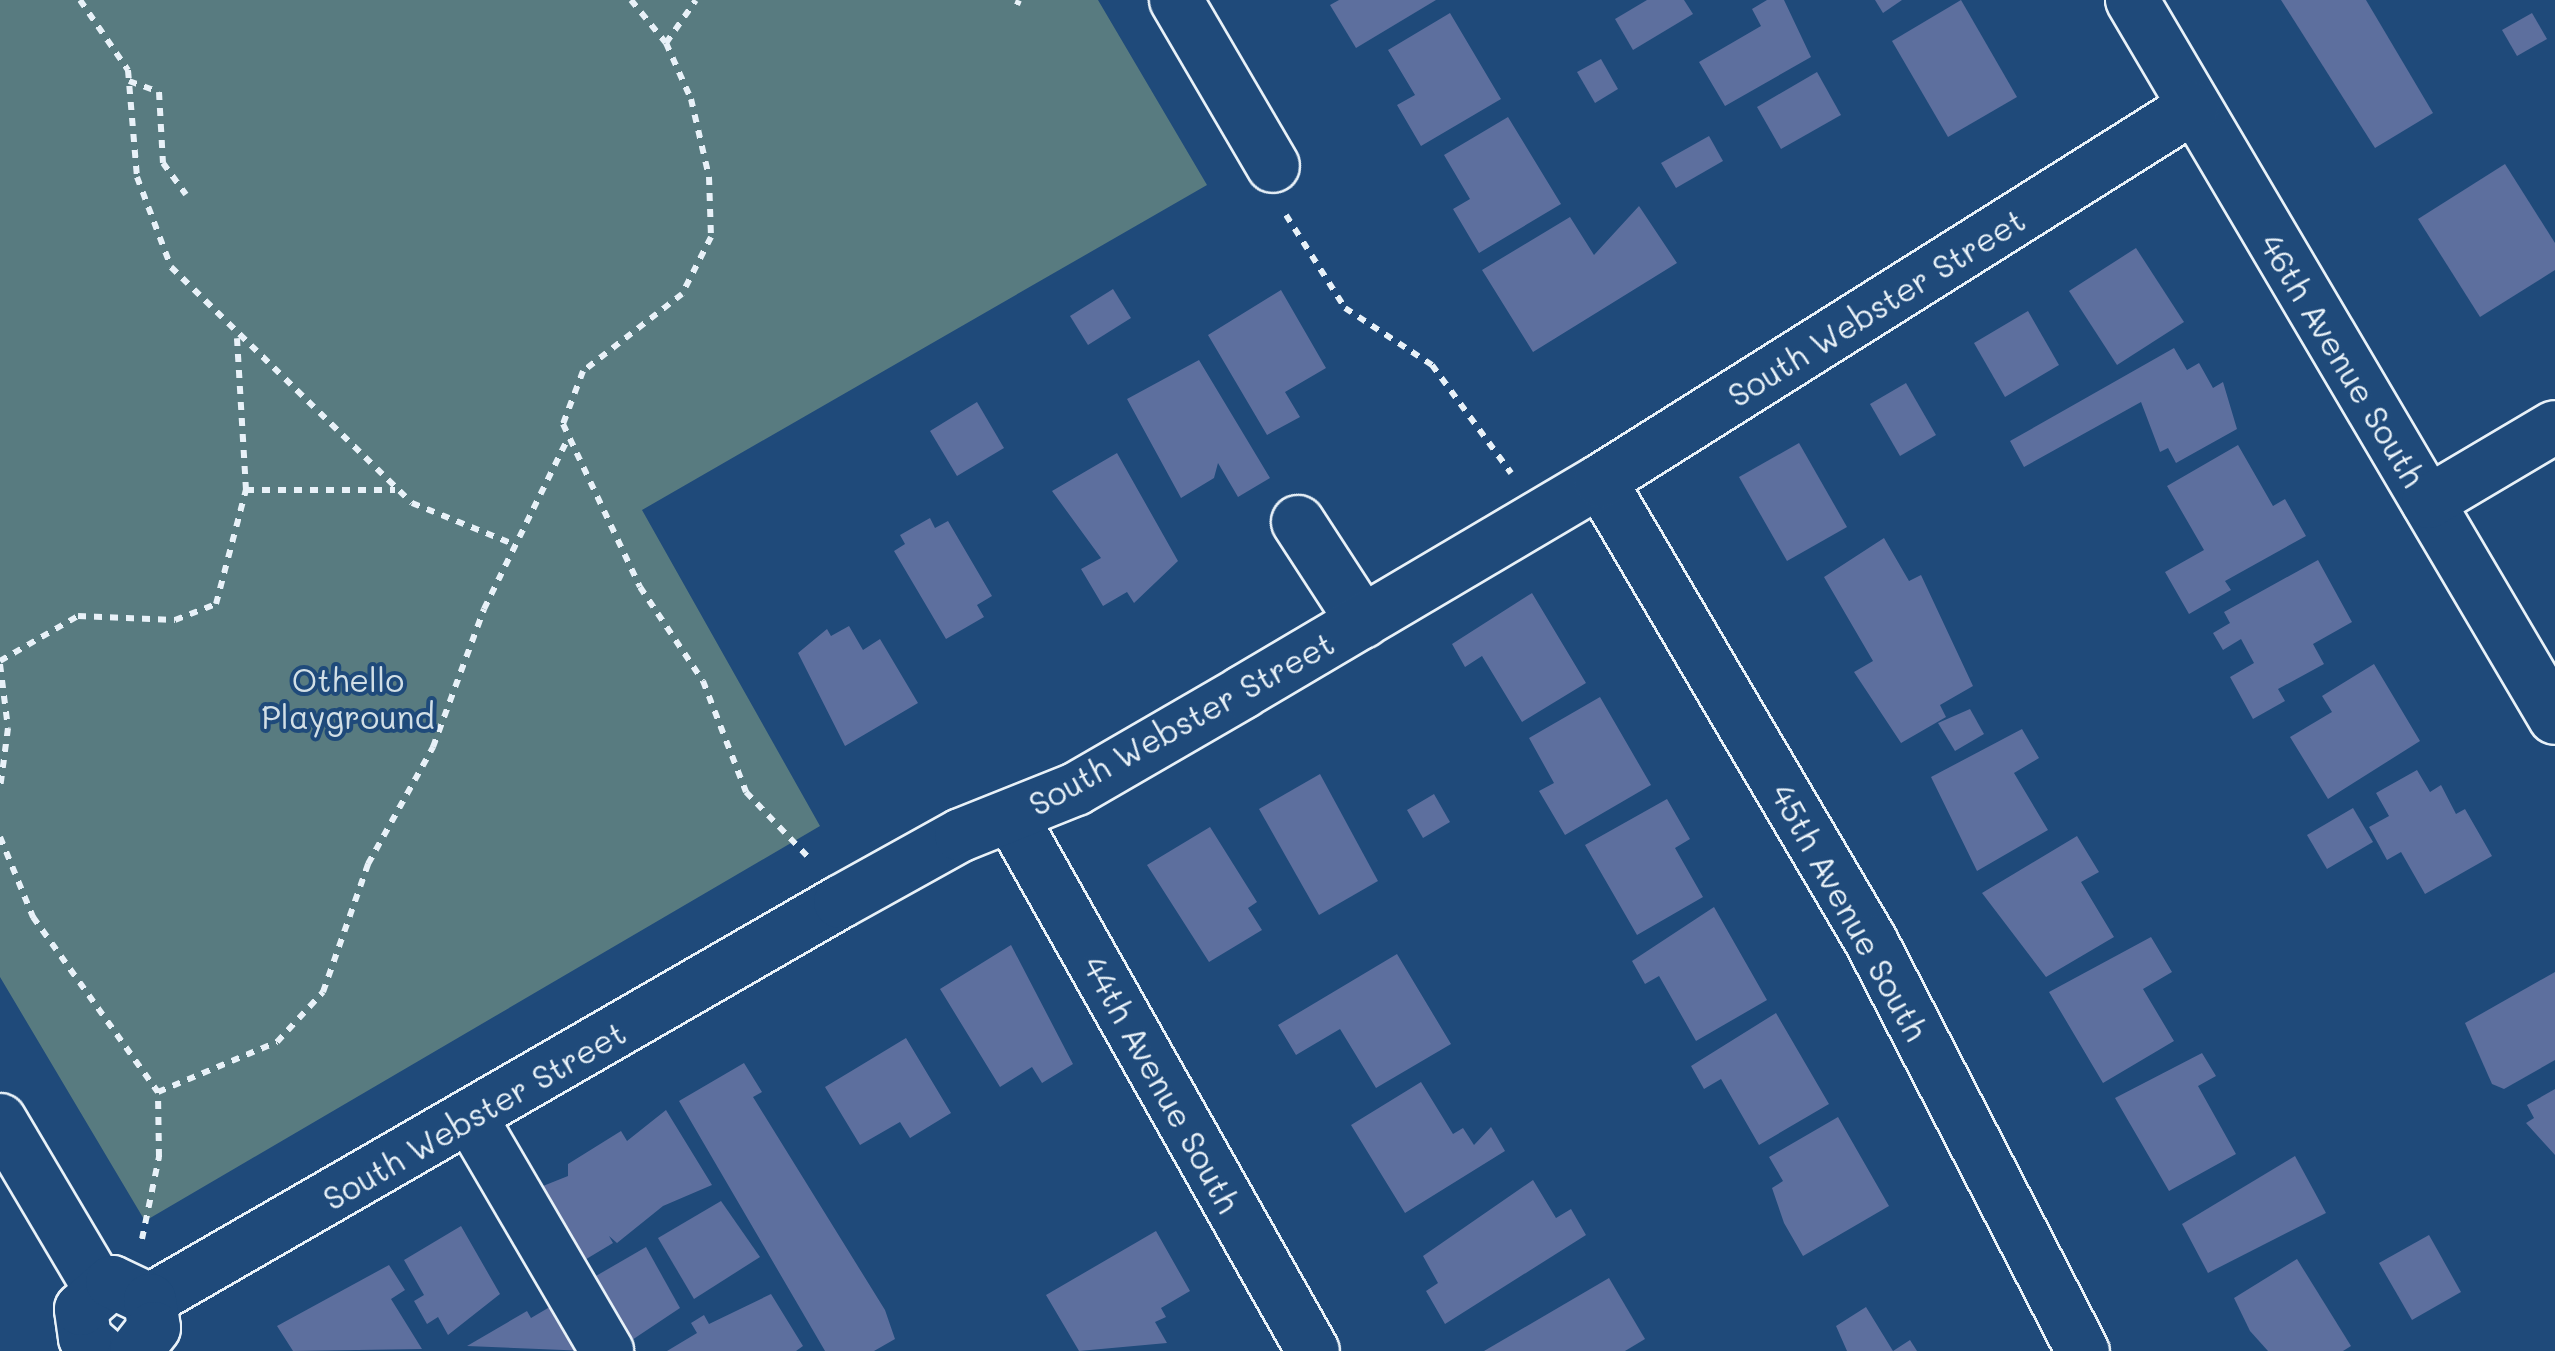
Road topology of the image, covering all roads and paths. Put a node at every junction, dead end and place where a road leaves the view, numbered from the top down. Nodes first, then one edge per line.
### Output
1 (80, 0) edge
2 (631, 0) edge
3 (696, 0) edge
4 (1176, 0) edge
5 (2132, 0) edge
6 (666, 43) junction
7 (129, 81) junction
8 (2192, 108) junction
9 (1273, 166) joint
10 (186, 195) dead end
11 (237, 338) junction
12 (2555, 427) edge
13 (567, 440) junction
14 (246, 490) junction
15 (396, 490) junction
16 (1578, 494) junction
17 (2428, 502) junction
18 (1298, 522) dead end
19 (513, 544) junction
20 (1362, 622) junction
21 (0, 663) edge
22 (2555, 718) edge
23 (0, 789) edge
24 (1011, 816) junction
25 (0, 837) edge
26 (840, 902) junction
27 (158, 1092) junction
28 (470, 1118) junction
29 (0, 1120) edge
30 (123, 1335) edge
31 (607, 1351) edge
32 (1313, 1351) edge
33 (2083, 1351) edge

1 - 7 path
2 - 6 path
3 - 6 path
4 - 9 street
5 - 8 street, 46th Avenue South
6 - 13 path
7 - 10 path
7 - 11 path
8 - 16 street, South Webster Street
8 - 17 street, 46th Avenue South
9 - 16 path
11 - 14 path
11 - 15 path
12 - 17 street
13 - 19 path
13 - 26 path
14 - 15 path
14 - 21 path
15 - 19 path
16 - 20 street, South Webster Street
16 - 33 street, 45th Avenue South
17 - 22 street, 46th Avenue South
18 - 20 street
19 - 27 path
20 - 24 street, South Webster Street
21 - 23 path
24 - 26 street, South Webster Street
24 - 32 street, 44th Avenue South
25 - 27 path
26 - 28 street, South Webster Street
27 - 30 path
28 - 30 street, South Webster Street
28 - 31 street
29 - 30 street

